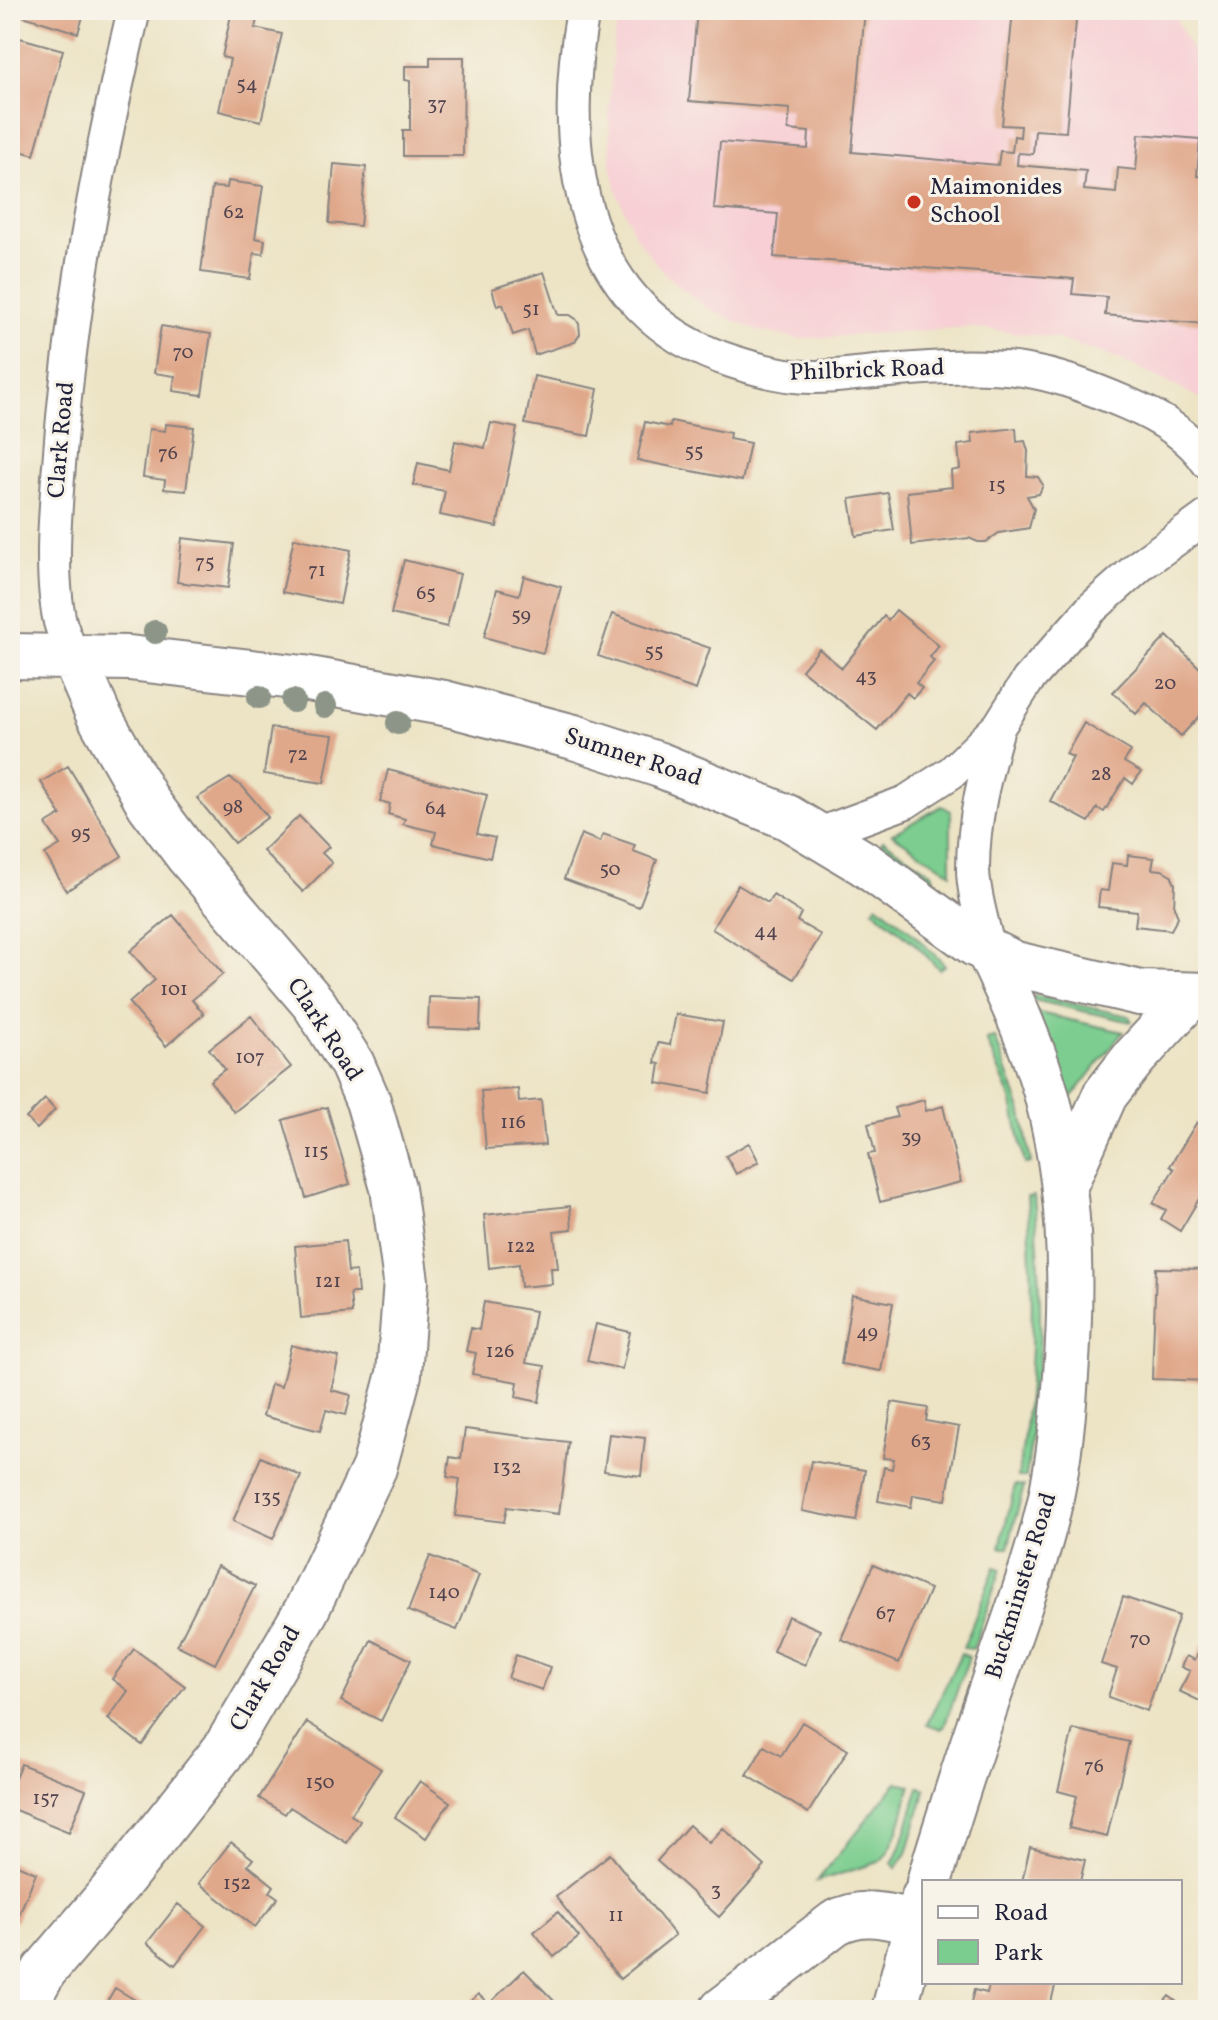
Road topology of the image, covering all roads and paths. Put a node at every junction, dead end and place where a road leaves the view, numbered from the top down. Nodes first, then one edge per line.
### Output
1 (134, 10) edge
2 (583, 10) edge
3 (1208, 463) edge
4 (1208, 516) edge
5 (10, 656) edge
6 (73, 656) junction
7 (999, 726) junction
8 (819, 834) junction
9 (989, 952) junction
10 (1199, 996) edge
11 (1065, 1185) junction
12 (930, 1880) edge
13 (920, 1910) edge
14 (22, 2010) edge
15 (722, 2010) edge
16 (894, 2010) edge

1 - 6 street, Clark Road
2 - 3 street, Philbrick Road
4 - 7 street, Buckminster Road
5 - 6 street, Sumner Road
6 - 8 street, Sumner Road
6 - 14 street, Clark Road
7 - 8 street, Buckminster Road
7 - 9 street, Buckminster Road
8 - 9 street, Sumner Road
9 - 10 street, Sumner Road
9 - 11 street, Buckminster Road
10 - 11 street, Buckminster Road
11 - 12 street, Buckminster Road
13 - 15 street
13 - 16 street

